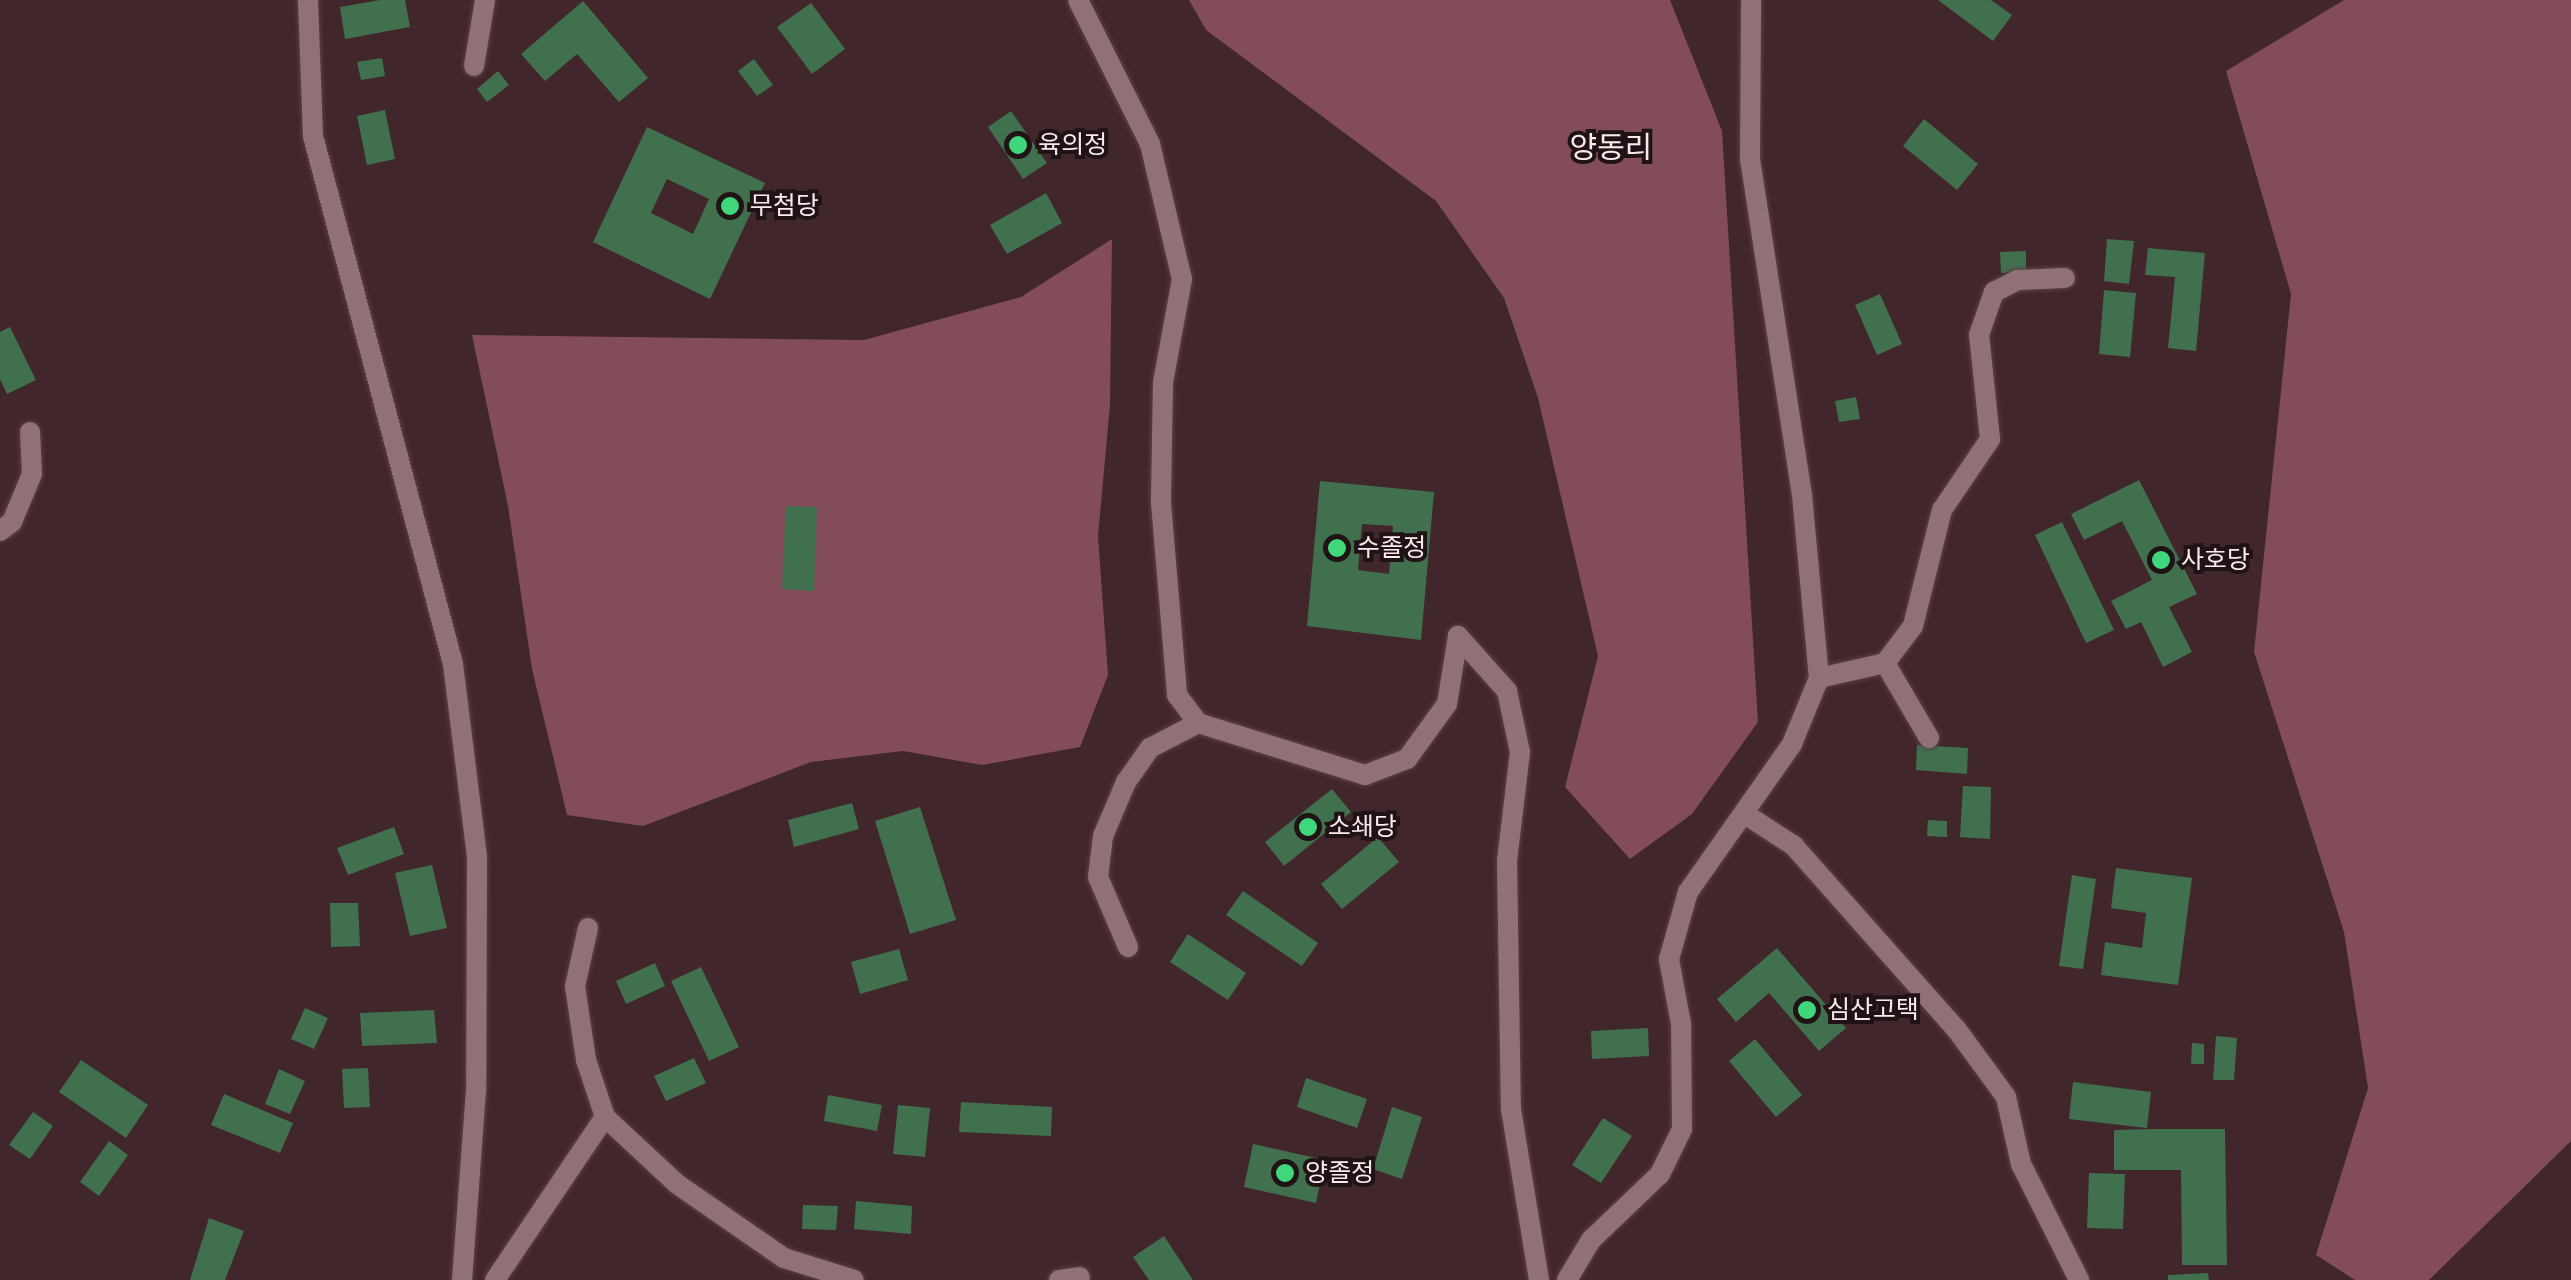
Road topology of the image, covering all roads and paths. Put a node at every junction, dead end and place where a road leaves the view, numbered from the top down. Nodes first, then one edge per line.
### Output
1 (308, 0) edge
2 (485, 0) edge
3 (1078, 0) edge
4 (1752, 0) edge
5 (474, 66) dead end
6 (2065, 278) dead end
7 (30, 432) dead end
8 (0, 531) edge
9 (1885, 663) junction
10 (1819, 678) junction
11 (1198, 723) junction
12 (1929, 738) dead end
13 (1745, 814) junction
14 (588, 928) dead end
15 (1128, 947) dead end
16 (606, 1116) junction
17 (462, 1280) edge
18 (495, 1280) edge
19 (854, 1280) edge
20 (1539, 1280) edge
21 (1567, 1280) edge
22 (2078, 1280) edge

1 - 17 lane
2 - 5 lane
3 - 11 lane
4 - 10 lane
6 - 9 lane
7 - 8 lane
9 - 10 lane
9 - 12 lane
10 - 13 lane
11 - 15 lane
11 - 20 lane
13 - 21 lane
13 - 22 lane
14 - 16 lane
16 - 18 lane
16 - 19 lane

